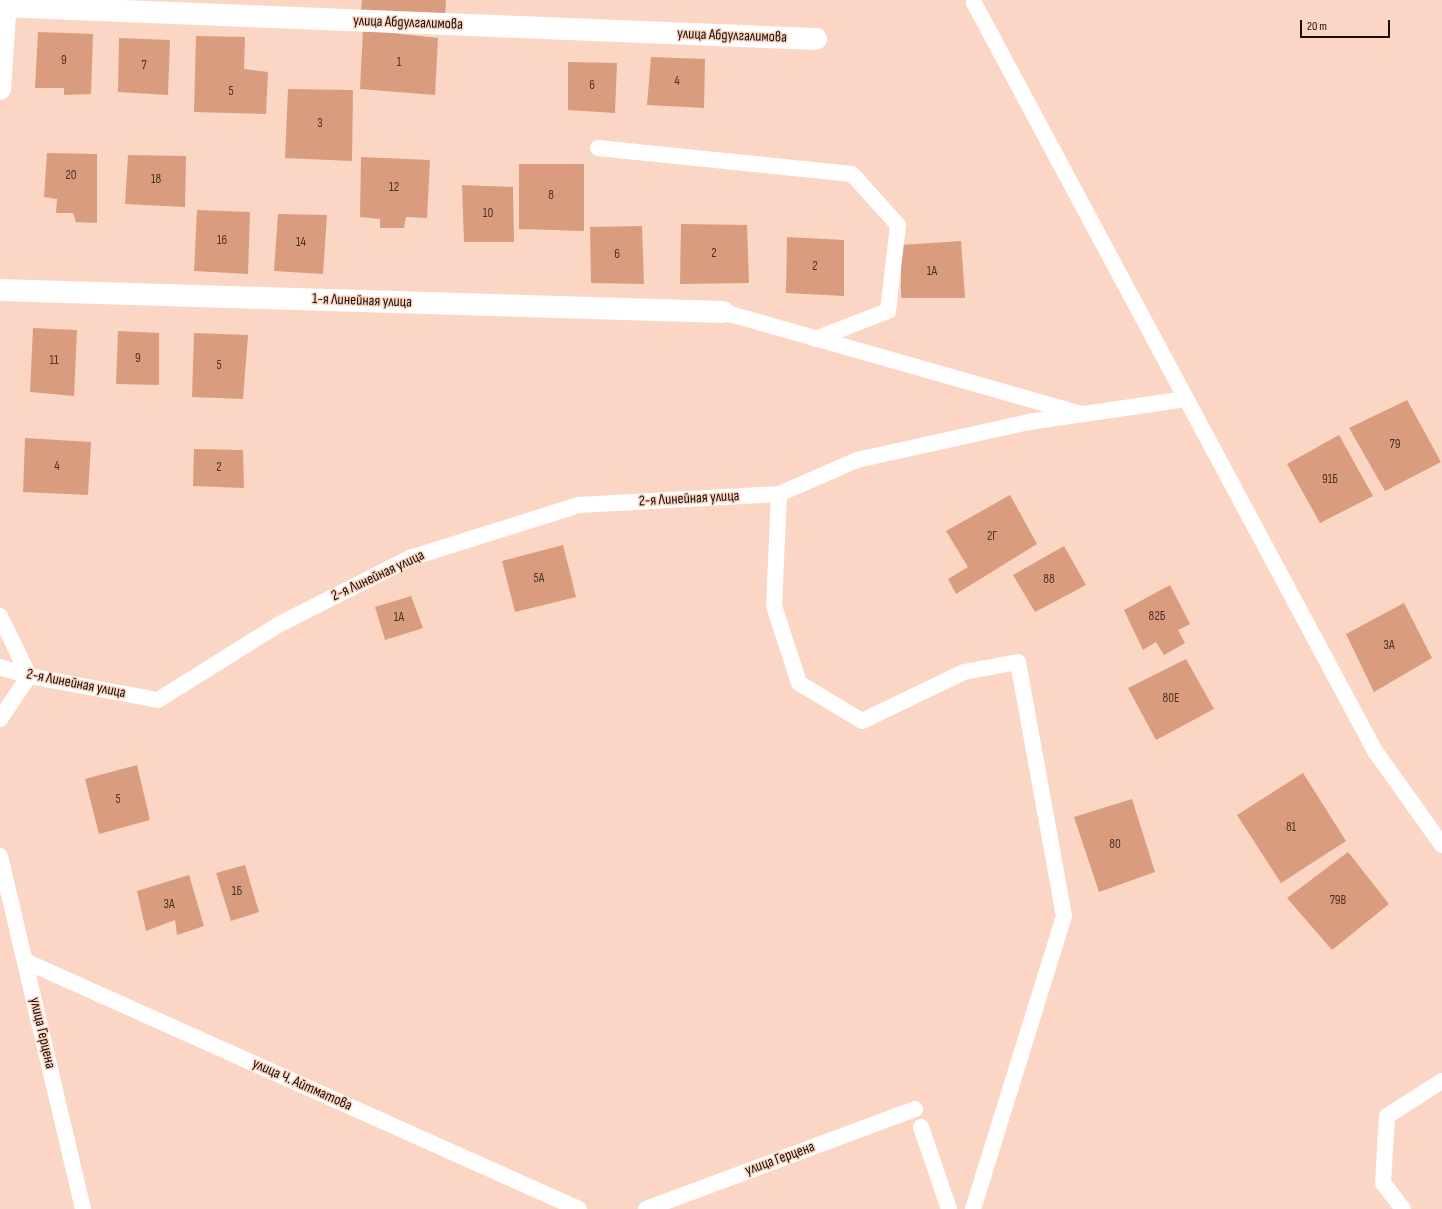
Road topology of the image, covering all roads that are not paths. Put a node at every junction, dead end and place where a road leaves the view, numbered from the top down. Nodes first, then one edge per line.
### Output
1 (974, 3) dead end
2 (4, 4) edge
3 (816, 40) dead end
4 (0, 90) edge
5 (598, 148) dead end
6 (0, 290) edge
7 (723, 312) joint
8 (815, 339) junction
9 (1186, 399) junction
10 (1084, 415) junction
11 (779, 494) junction
12 (0, 616) edge
13 (0, 667) edge
14 (29, 676) junction
15 (0, 719) edge
16 (1442, 845) edge
17 (0, 856) edge
18 (25, 961) junction
19 (1442, 1081) edge
20 (915, 1109) dead end
21 (921, 1127) dead end
22 (82, 1209) edge
23 (579, 1209) edge
24 (646, 1209) edge
25 (950, 1209) edge
26 (973, 1209) edge
27 (1403, 1209) edge

1 - 9 lane
2 - 3 street, улица Абдулгалимова
2 - 4 street
5 - 8 lane
6 - 7 street, 1-я Линейная улица
7 - 8 lane
8 - 10 lane
9 - 10 lane
9 - 16 lane
10 - 11 lane
11 - 14 lane, 2-я Линейная улица
11 - 26 lane
12 - 14 lane
13 - 14 lane, 2-я Линейная улица
14 - 15 lane
17 - 18 lane, улица Герцена
18 - 22 lane, улица Герцена
18 - 23 lane, улица Ч. Айтматова
19 - 27 lane
20 - 24 lane, улица Герцена
21 - 25 lane

